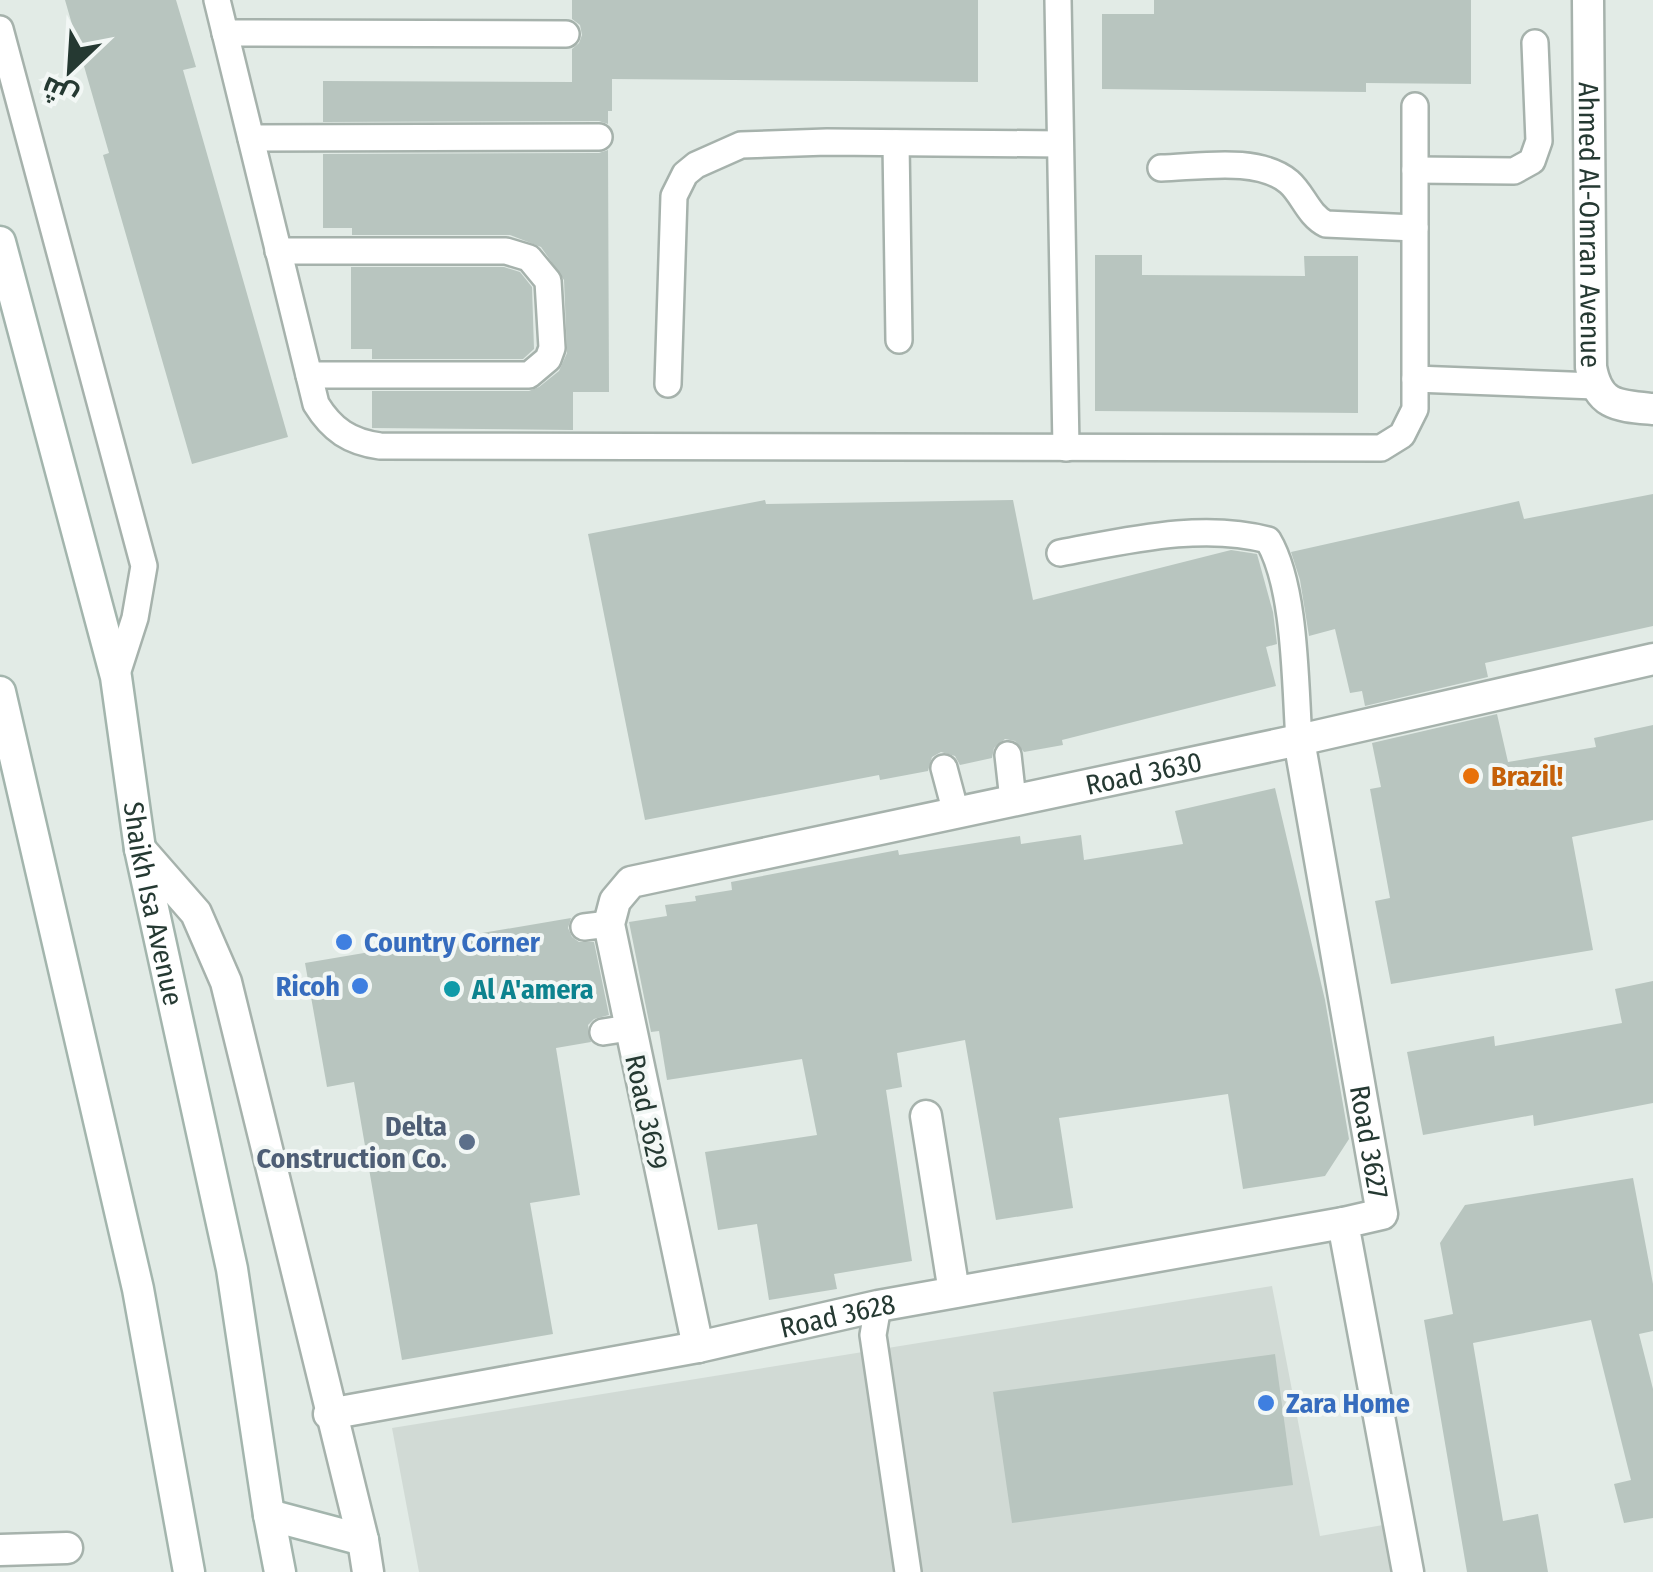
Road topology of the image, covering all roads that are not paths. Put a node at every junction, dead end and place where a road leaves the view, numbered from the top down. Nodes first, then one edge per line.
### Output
1 (217, 0) edge
2 (1058, 0) edge
3 (1588, 0) edge
4 (0, 28) edge
5 (225, 33) junction
6 (566, 34) dead end
7 (1536, 43) dead end
8 (1415, 106) dead end
9 (599, 136) dead end
10 (251, 138) junction
11 (896, 144) junction
12 (1060, 144) junction
13 (1161, 168) dead end
14 (1415, 170) junction
15 (1415, 228) junction
16 (0, 242) edge
17 (278, 251) junction
18 (899, 340) dead end
19 (309, 375) junction
20 (1415, 379) junction
21 (668, 384) dead end
22 (1595, 386) junction
23 (1653, 409) edge
24 (1066, 448) junction
25 (1060, 553) dead end
26 (1653, 659) edge
27 (116, 677) junction
28 (0, 692) edge
29 (1299, 740) junction
30 (1008, 755) dead end
31 (944, 768) dead end
32 (1012, 800) junction
33 (956, 813) junction
34 (140, 848) junction
35 (631, 882) joint
36 (926, 1116) dead end
37 (1344, 1223) junction
38 (954, 1292) junction
39 (878, 1306) junction
40 (698, 1347) junction
41 (329, 1414) junction
42 (268, 1515) junction
43 (363, 1540) junction
44 (66, 1548) dead end
45 (0, 1550) edge
46 (189, 1572) edge
47 (280, 1572) edge
48 (368, 1572) edge
49 (908, 1572) edge
50 (1408, 1572) edge

1 - 5 lane
2 - 12 lane
3 - 22 street, Ahmed Al-Omran Avenue
4 - 27 lane
5 - 6 lane
5 - 10 lane
7 - 14 lane
8 - 14 lane
9 - 10 lane
10 - 17 lane
11 - 12 lane
11 - 18 lane
11 - 21 lane
12 - 24 lane
13 - 15 lane
14 - 15 lane
15 - 20 lane
16 - 27 street, Shaikh Isa Avenue
17 - 19 lane
17 - 19 lane
19 - 24 lane
20 - 22 lane
20 - 24 lane
22 - 23 street, Ahmed Al-Omran Avenue
25 - 29 lane
26 - 29 street, Road 3630
27 - 34 street, Shaikh Isa Avenue
28 - 46 street
29 - 32 street, Road 3630
29 - 37 street, Road 3627
30 - 32 lane
31 - 33 lane
32 - 33 street, Road 3630
33 - 35 street, Road 3630
34 - 41 street
34 - 42 street, Shaikh Isa Avenue
35 - 40 street, Road 3629
36 - 38 street
37 - 38 street, Road 3628
37 - 50 street, Road 3627
38 - 39 street, Road 3628
39 - 40 street, Road 3628
39 - 49 lane
40 - 41 street, Road 3628
41 - 43 street
42 - 43 street
42 - 47 street, Shaikh Isa Avenue
43 - 48 street
44 - 45 street

